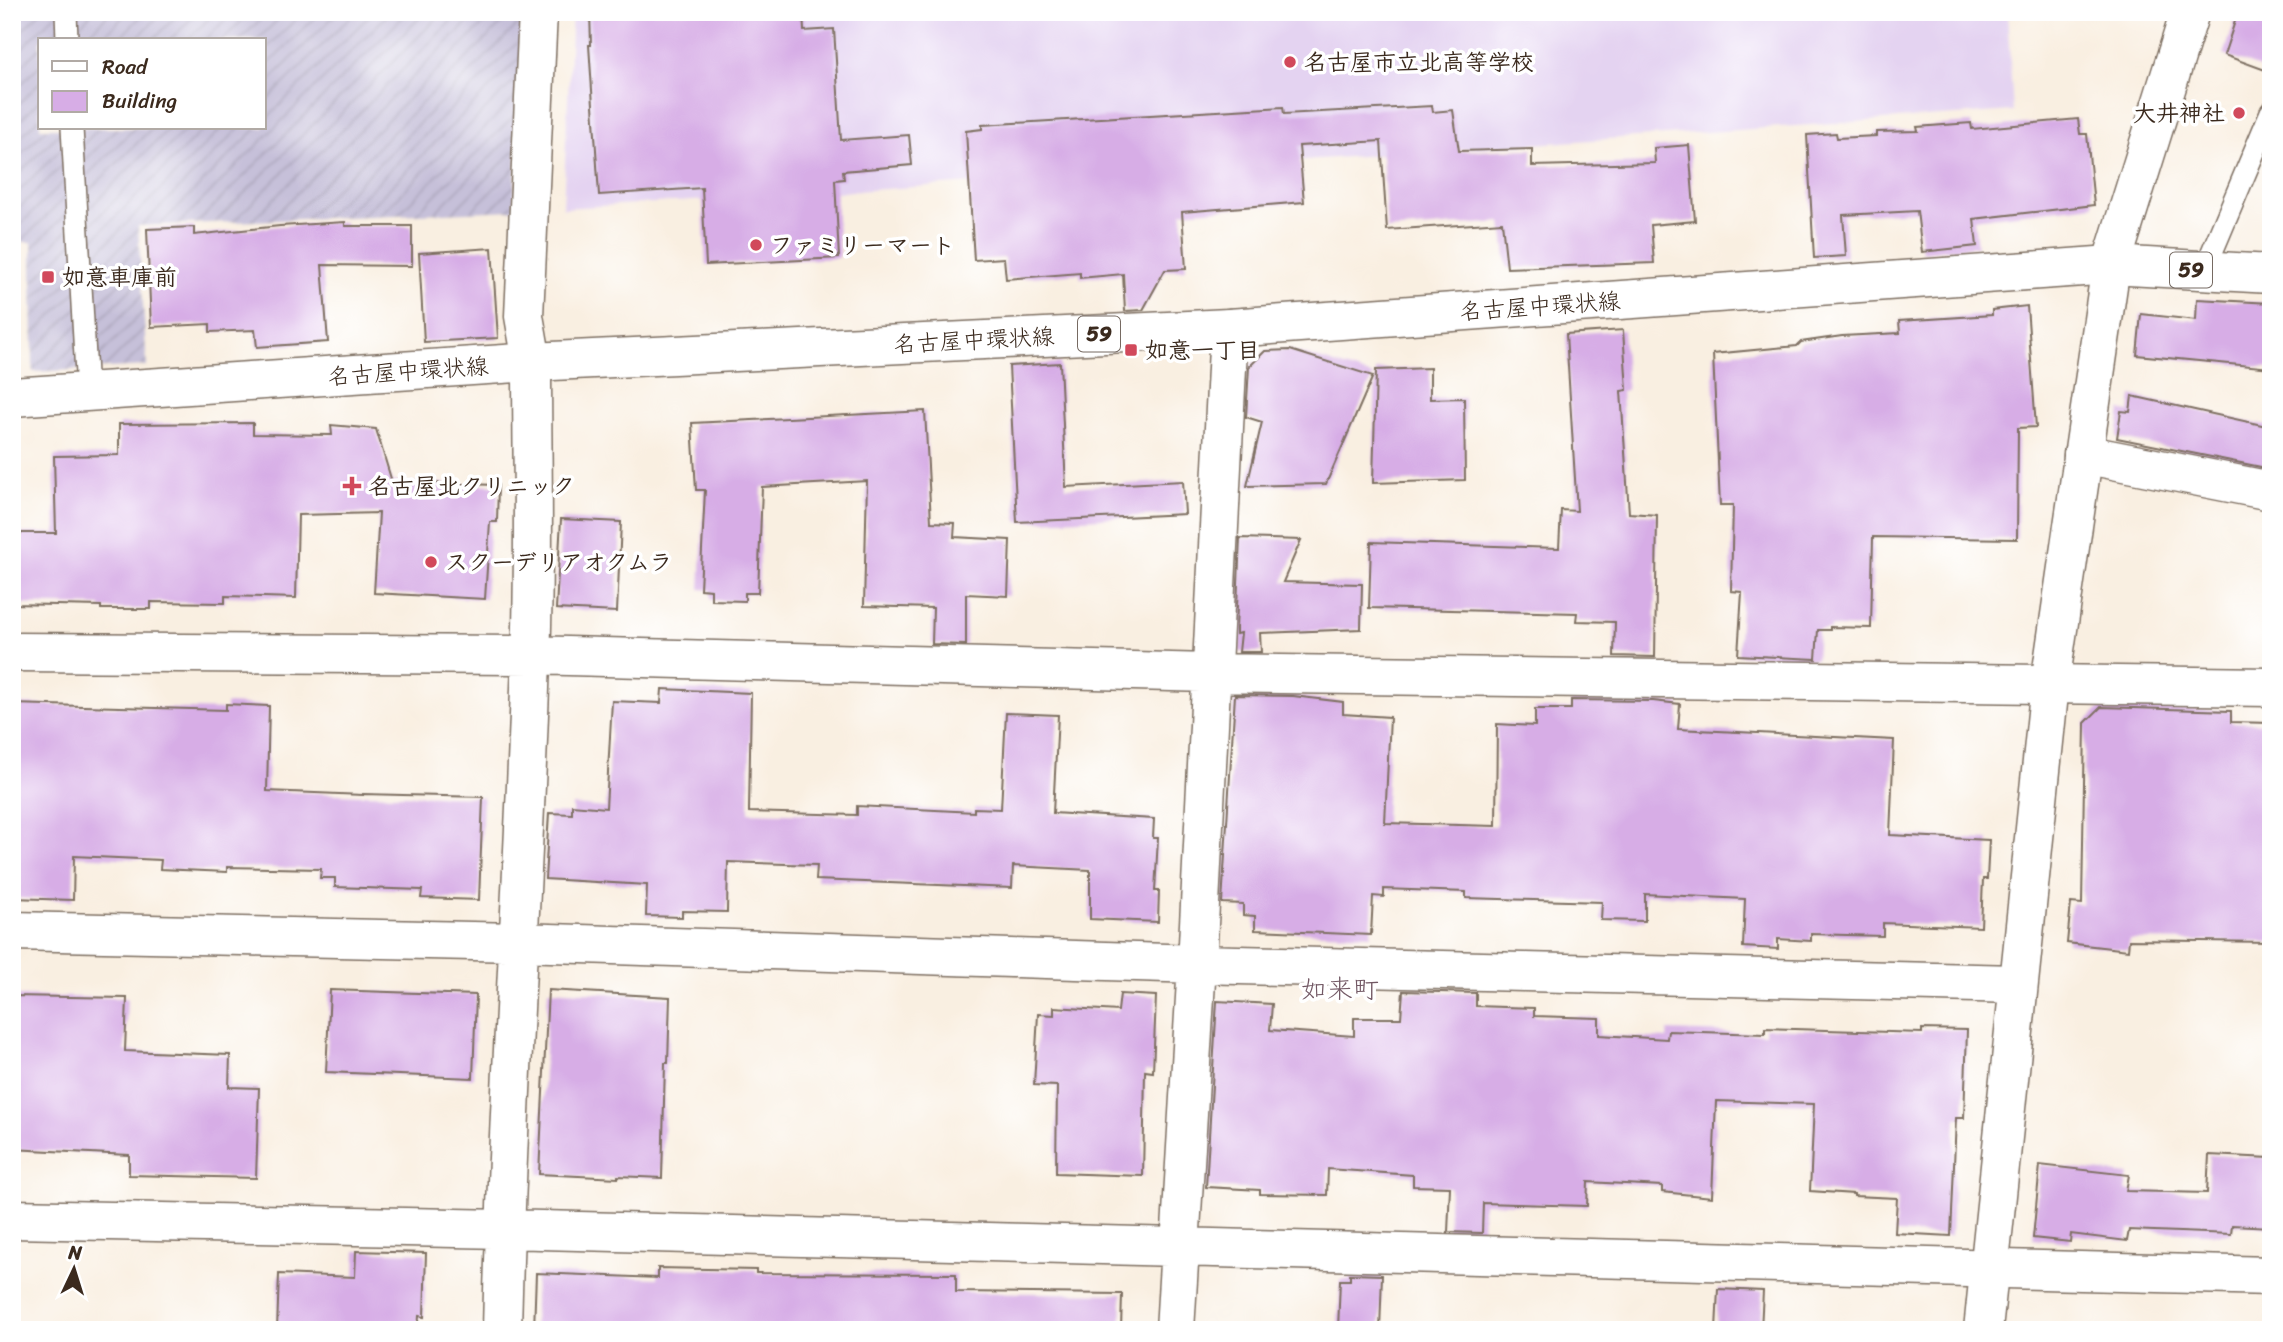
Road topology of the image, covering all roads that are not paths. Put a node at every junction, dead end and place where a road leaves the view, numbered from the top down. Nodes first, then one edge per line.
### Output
1 (65, 12) edge
2 (538, 12) edge
3 (2190, 12) edge
4 (67, 38) edge
5 (2271, 113) edge
6 (72, 130) edge
7 (2111, 265) junction
8 (2204, 271) junction
9 (2271, 274) edge
10 (1229, 328) junction
11 (532, 362) junction
12 (87, 392) junction
13 (12, 397) edge
14 (2084, 454) junction
15 (2271, 491) edge
16 (12, 652) edge
17 (531, 655) junction
18 (1210, 673) junction
19 (2050, 684) junction
20 (2271, 687) edge
21 (12, 932) edge
22 (520, 942) junction
23 (1197, 964) junction
24 (2018, 984) junction
25 (12, 1219) edge
26 (504, 1229) junction
27 (1178, 1247) junction
28 (1989, 1270) junction
29 (2271, 1276) edge
30 (502, 1330) edge
31 (1175, 1330) edge
32 (1983, 1330) edge

1 - 4 lane
2 - 11 street
3 - 7 street
5 - 8 lane
6 - 12 lane
7 - 8 street, 名古屋中環状線 / 59
7 - 10 street, 名古屋中環状線 / 59
7 - 14 street
8 - 9 street, 名古屋中環状線 / 59
10 - 11 street, 名古屋中環状線 / 59
10 - 18 street
11 - 12 street, 名古屋中環状線 / 59
11 - 17 street
12 - 13 street, 名古屋中環状線 / 59
14 - 15 street
14 - 19 street
16 - 17 street
17 - 18 street
17 - 22 street
18 - 19 street
18 - 23 street
19 - 20 street
19 - 24 street
21 - 22 street
22 - 23 street
22 - 26 street
23 - 24 street
23 - 27 street
24 - 28 street
25 - 26 street
26 - 27 street
26 - 30 street
27 - 28 street
27 - 31 street
28 - 29 street
28 - 32 street

